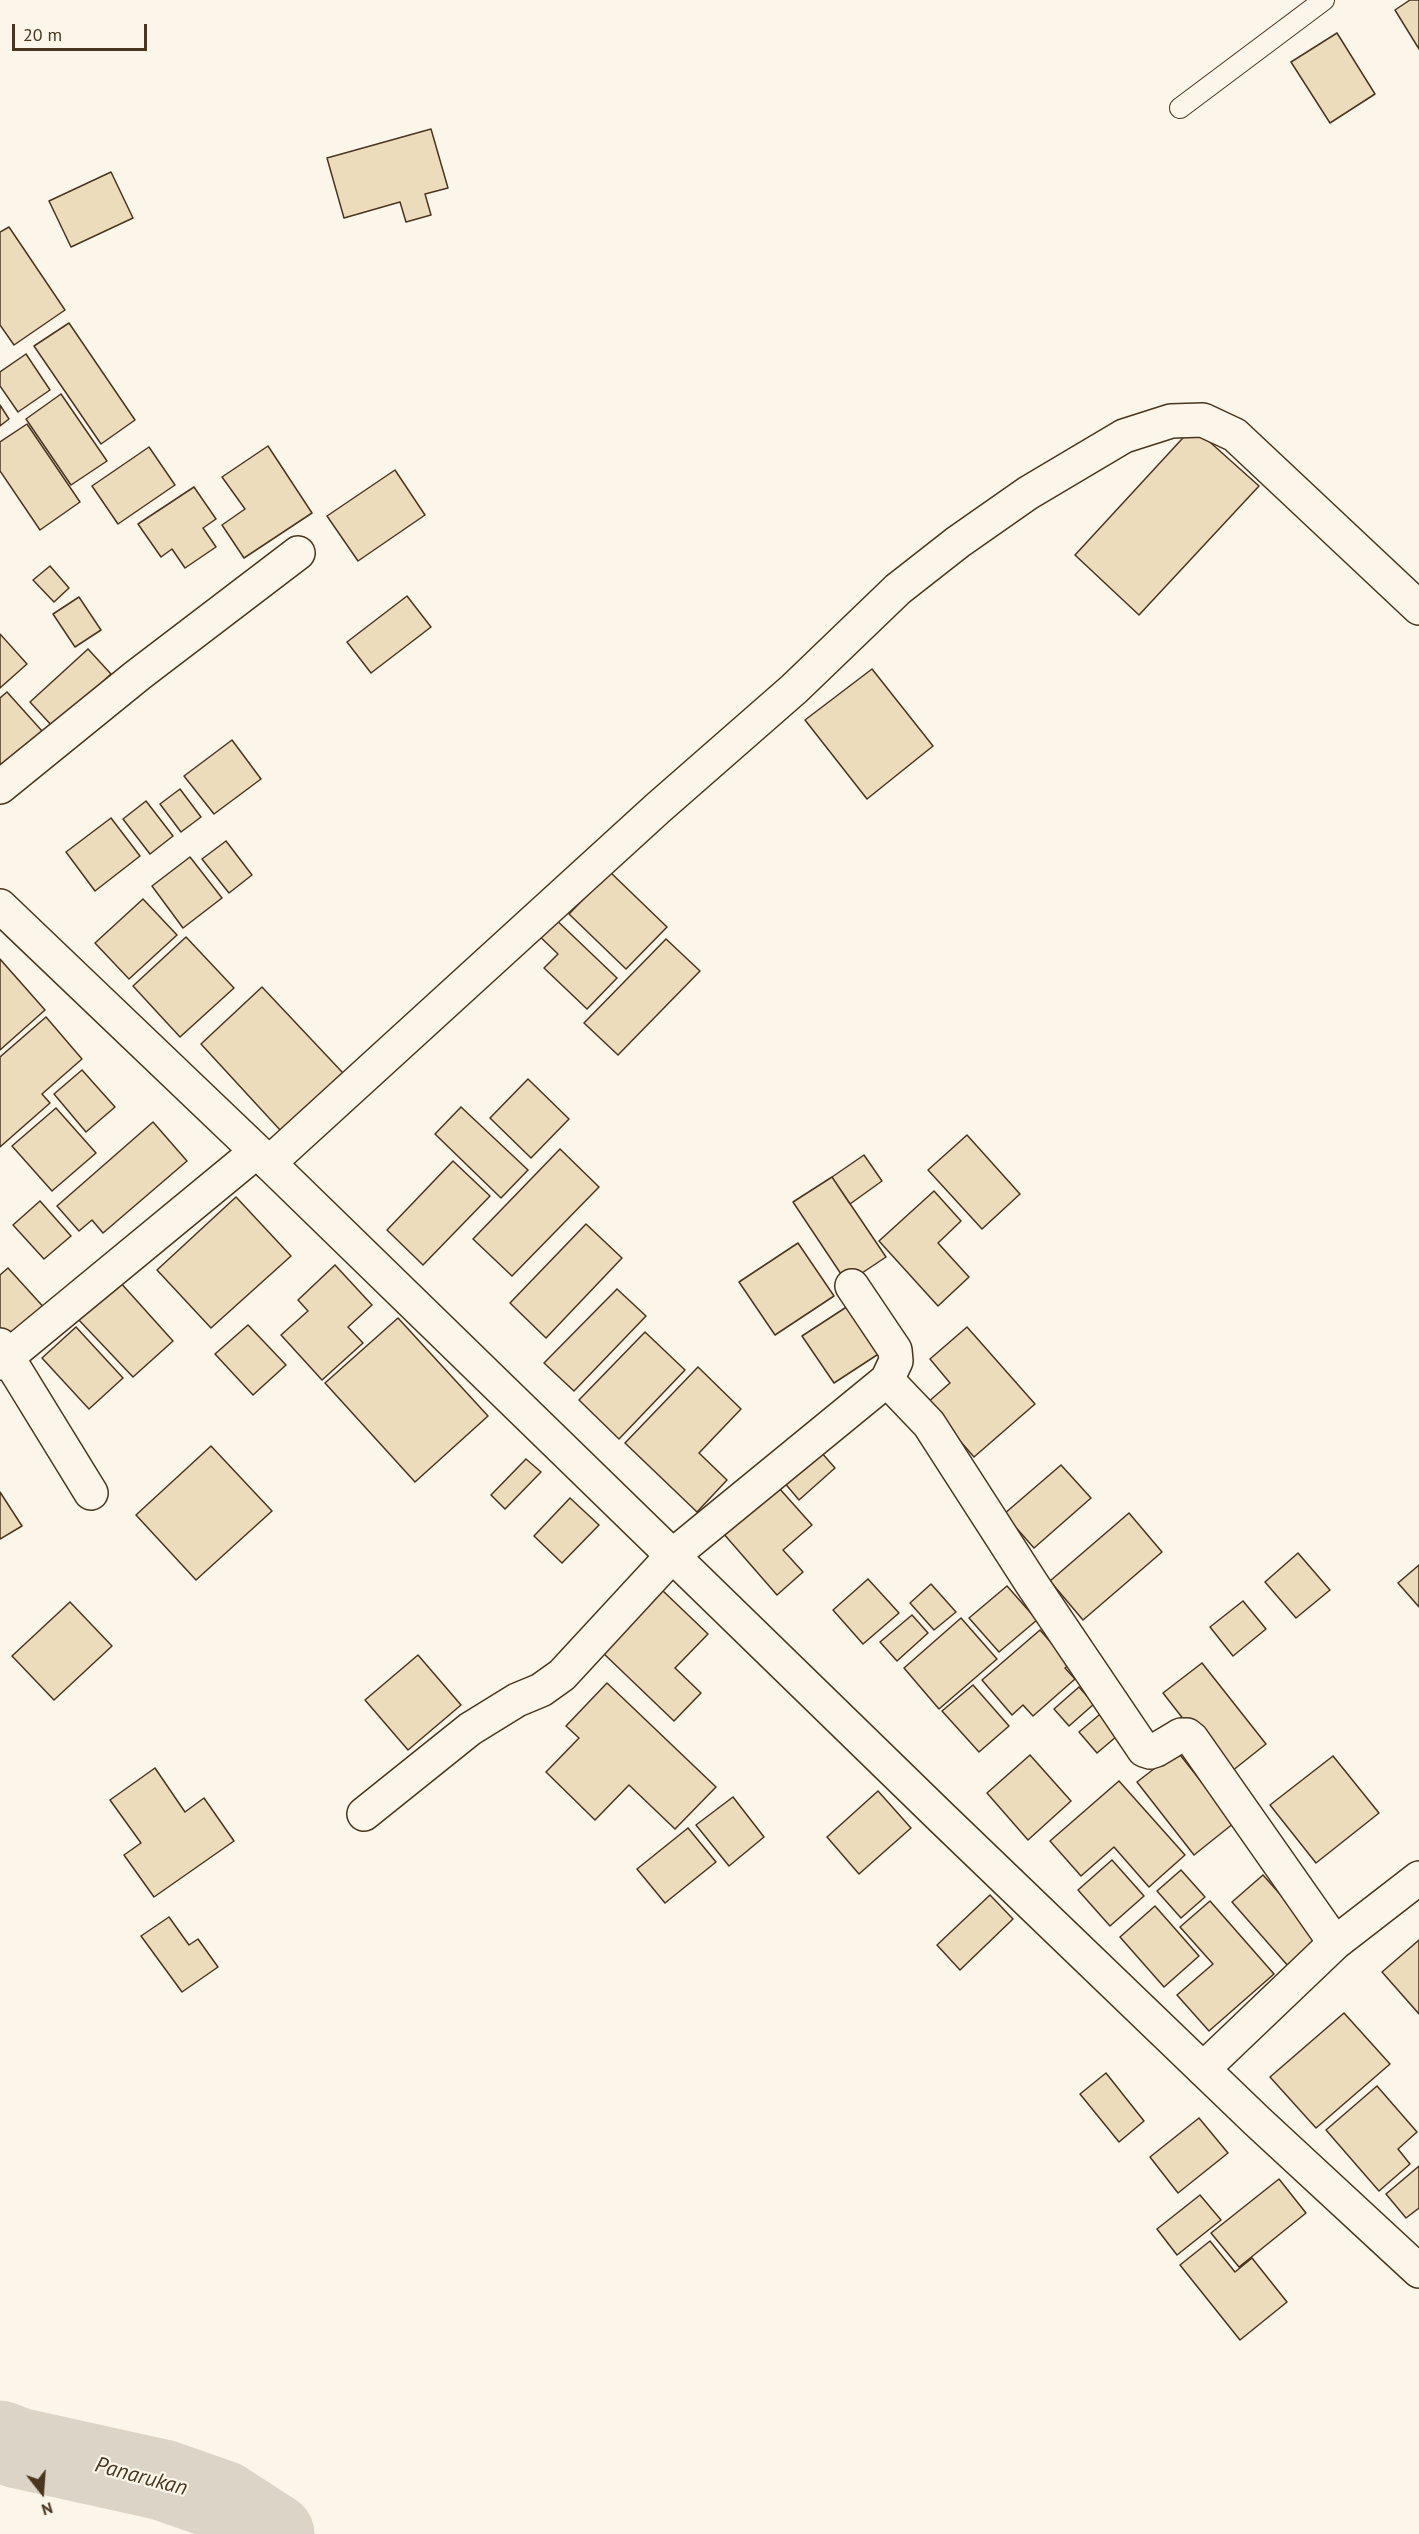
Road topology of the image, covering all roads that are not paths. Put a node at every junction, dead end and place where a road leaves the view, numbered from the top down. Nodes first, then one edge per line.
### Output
1 (1324, 0) edge
2 (1180, 108) dead end
3 (298, 553) dead end
4 (1419, 608) edge
5 (0, 787) edge
6 (0, 906) edge
7 (262, 1158) junction
8 (852, 1286) dead end
9 (3, 1355) edge
10 (886, 1380) junction
11 (91, 1493) dead end
12 (672, 1556) junction
13 (364, 1814) dead end
14 (1419, 1878) edge
15 (1335, 1943) junction
16 (1203, 2068) junction
17 (1419, 2271) edge

1 - 2 lane
3 - 5 street
4 - 7 street
6 - 7 street
7 - 9 street
7 - 12 street
8 - 10 street
9 - 11 street
10 - 12 street
10 - 15 street
12 - 13 street
12 - 16 street
14 - 15 street
15 - 16 street
16 - 17 street

